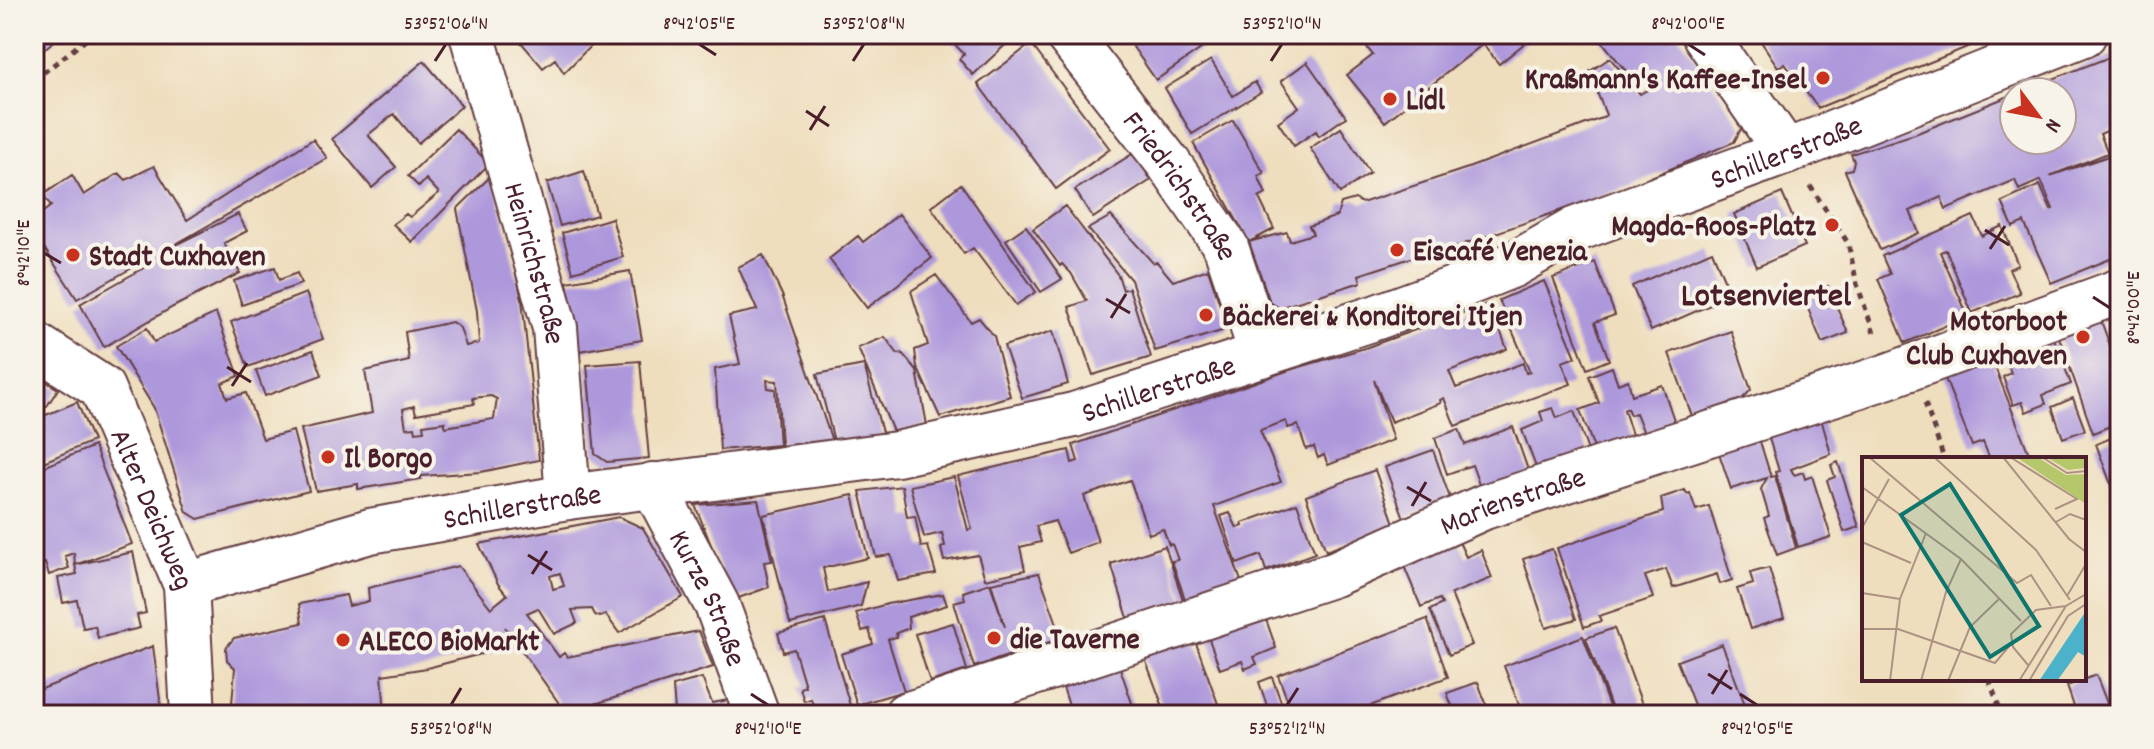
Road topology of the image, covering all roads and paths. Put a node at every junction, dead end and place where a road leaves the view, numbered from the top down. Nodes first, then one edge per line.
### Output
1 (93, 34) edge
2 (472, 34) edge
3 (1067, 34) edge
4 (1704, 34) edge
5 (2084, 34) edge
6 (34, 80) edge
7 (1786, 152) junction
8 (1857, 284) dead end
9 (2120, 291) edge
10 (34, 344) edge
11 (1262, 355) junction
12 (653, 485) junction
13 (568, 497) junction
14 (186, 585) junction
15 (1990, 681) edge
16 (193, 715) edge
17 (757, 715) edge
18 (906, 715) edge
19 (2002, 715) edge

1 - 6 path
2 - 13 street, Heinrichstraße
3 - 11 street, Friedrichstraße
4 - 7 street
5 - 7 street, Schillerstraße
7 - 8 path
7 - 11 street, Schillerstraße
9 - 18 street, Marienstraße
10 - 14 street, Alter Deichweg
11 - 12 street, Schillerstraße
12 - 13 street, Schillerstraße
12 - 17 street, Kurze Straße
13 - 14 street, Schillerstraße
14 - 16 street, Alter Deichweg
15 - 19 path

